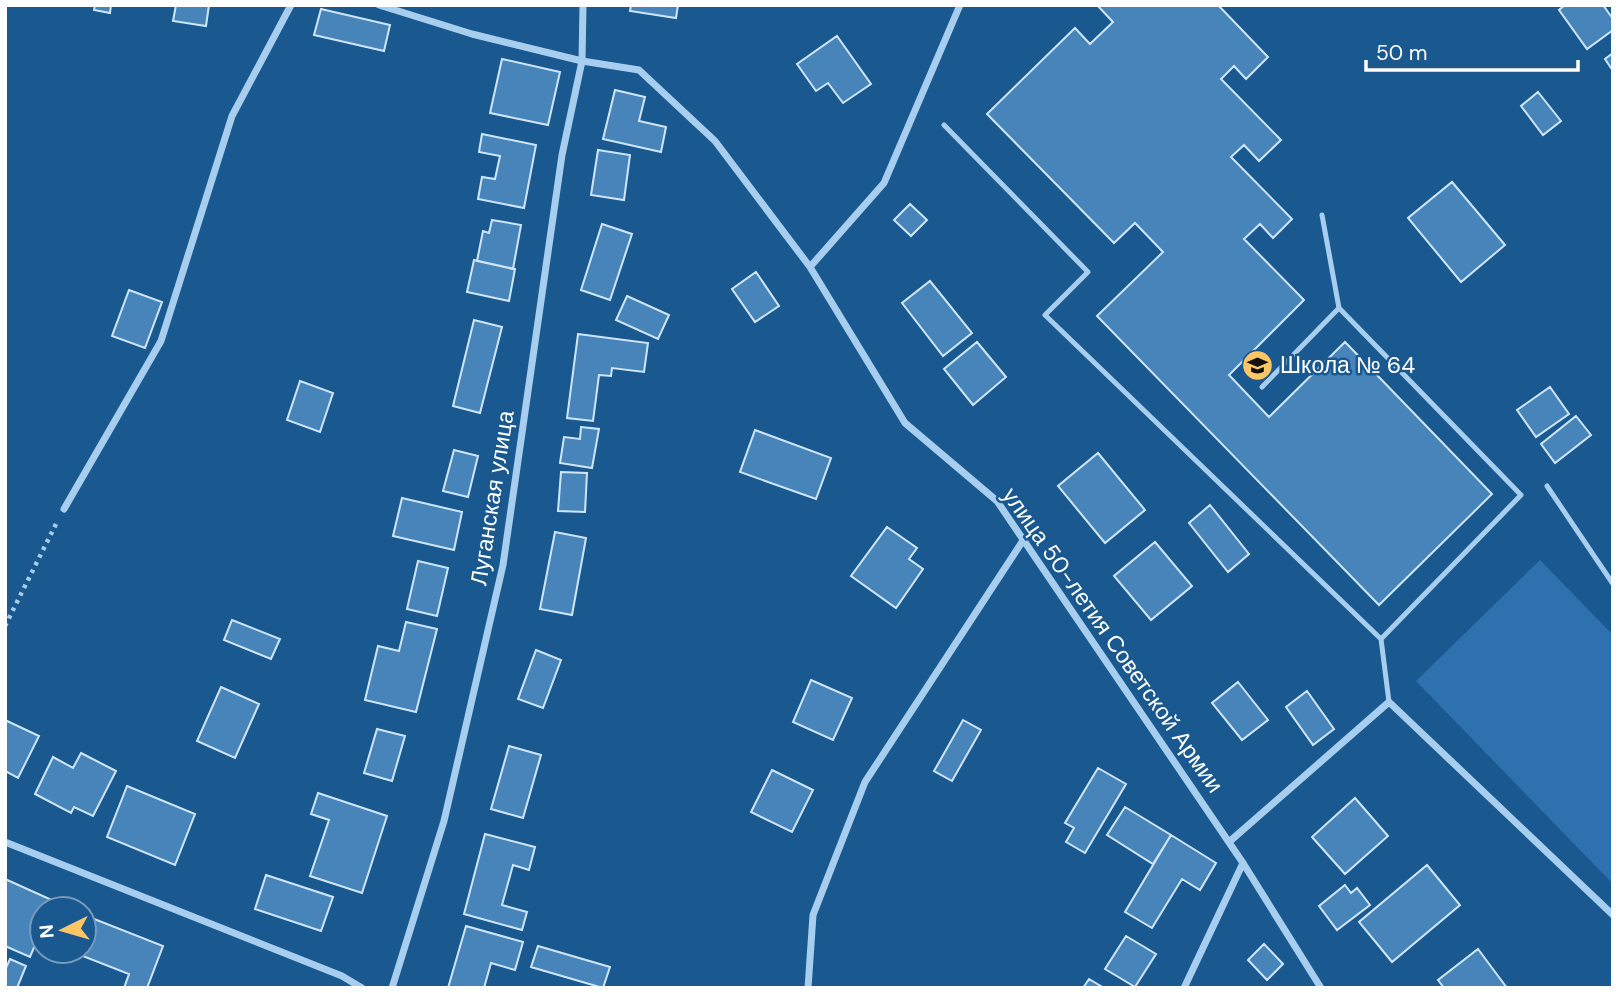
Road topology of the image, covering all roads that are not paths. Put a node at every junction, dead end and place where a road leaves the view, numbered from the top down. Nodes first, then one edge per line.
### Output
1 (291, 5) edge
2 (379, 5) edge
3 (583, 5) edge
4 (960, 5) edge
5 (582, 61) junction
6 (944, 125) dead end
7 (1322, 215) dead end
8 (810, 267) junction
9 (1339, 308) junction
10 (1262, 387) dead end
11 (1547, 486) dead end
12 (64, 509) road end
13 (1024, 539) junction
14 (1613, 584) edge
15 (1381, 639) junction
16 (1389, 702) junction
17 (5, 842) edge
18 (1229, 842) junction
19 (1243, 863) junction
20 (1613, 915) edge
21 (362, 988) edge
22 (392, 988) edge
23 (808, 988) edge
24 (1185, 988) edge
25 (1321, 988) edge

1 - 12 street
2 - 5 street, улица 50-летия Советской Армии
3 - 5 street, Луганская улица
4 - 8 street
5 - 8 street, улица 50-летия Советской Армии
5 - 22 street, Луганская улица
6 - 15 lane
7 - 9 lane
8 - 13 street, улица 50-летия Советской Армии
9 - 10 lane
9 - 15 lane
11 - 14 lane
13 - 18 street, улица 50-летия Советской Армии
13 - 23 street
15 - 16 lane
16 - 18 street
16 - 20 street
17 - 21 street
18 - 19 street, улица 50-летия Советской Армии
19 - 24 street
19 - 25 street, улица 50-летия Советской Армии

